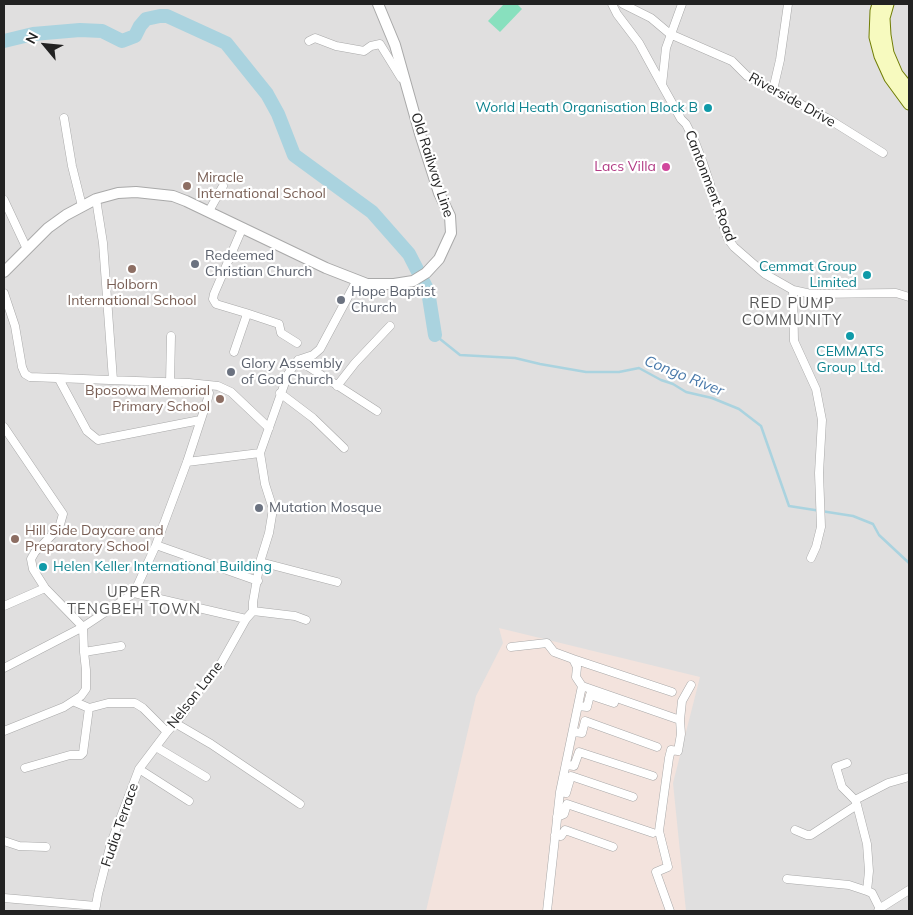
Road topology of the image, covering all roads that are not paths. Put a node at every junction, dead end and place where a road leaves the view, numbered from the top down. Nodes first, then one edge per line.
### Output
1 (378, 4) edge
2 (612, 4) edge
3 (624, 4) edge
4 (682, 4) edge
5 (788, 4) edge
6 (878, 4) edge
7 (888, 4) edge
8 (670, 34) junction
9 (309, 41) dead end
10 (407, 85) junction
11 (662, 85) junction
12 (909, 89) edge
13 (772, 90) junction
14 (909, 104) edge
15 (64, 118) dead end
16 (883, 153) dead end
17 (223, 186) dead end
18 (96, 199) junction
19 (4, 200) edge
20 (82, 206) junction
21 (209, 211) junction
22 (242, 228) junction
23 (27, 249) junction
24 (4, 272) edge
25 (357, 280) junction
26 (793, 290) junction
27 (4, 293) edge
28 (909, 297) edge
29 (246, 313) junction
30 (390, 326) dead end
31 (171, 336) dead end
32 (297, 343) dead end
33 (234, 352) dead end
34 (298, 360) junction
35 (59, 379) junction
36 (113, 380) junction
37 (170, 383) junction
38 (205, 385) junction
39 (337, 386) junction
40 (280, 393) junction
41 (377, 411) dead end
42 (200, 420) junction
43 (4, 427) edge
44 (269, 428) junction
45 (344, 448) dead end
46 (260, 453) junction
47 (187, 462) junction
48 (156, 545) junction
49 (811, 558) dead end
50 (260, 562) junction
51 (258, 581) junction
52 (337, 582) dead end
53 (45, 588) junction
54 (134, 593) junction
55 (4, 606) edge
56 (253, 611) junction
57 (246, 619) junction
58 (306, 620) dead end
59 (83, 627) junction
60 (121, 646) dead end
61 (511, 647) dead end
62 (84, 652) junction
63 (573, 660) junction
64 (4, 668) edge
65 (691, 685) dead end
66 (582, 686) junction
67 (672, 692) dead end
68 (74, 702) junction
69 (579, 706) junction
70 (89, 708) junction
71 (663, 720) dead end
72 (680, 720) junction
73 (175, 723) junction
74 (4, 731) edge
75 (167, 732) junction
76 (574, 732) junction
77 (156, 746) junction
78 (656, 747) dead end
79 (847, 763) dead end
80 (567, 765) junction
81 (25, 768) dead end
82 (139, 769) junction
83 (653, 776) dead end
84 (206, 777) dead end
85 (909, 777) edge
86 (560, 792) junction
87 (633, 797) dead end
88 (189, 801) dead end
89 (856, 802) junction
90 (300, 804) dead end
91 (557, 817) junction
92 (795, 830) dead end
93 (653, 833) dead end
94 (555, 835) junction
95 (4, 841) edge
96 (46, 847) dead end
97 (613, 847) dead end
98 (787, 879) dead end
99 (909, 890) edge
100 (867, 891) junction
101 (4, 898) edge
102 (96, 909) edge
103 (879, 910) edge
104 (547, 911) edge
105 (670, 911) edge

1 - 10 street, Old Railway Line
2 - 11 street, Cantonment Road
3 - 8 street, Riverside Drive
4 - 8 street
5 - 13 street
6 - 14 main road
7 - 12 main road
8 - 11 street
8 - 13 street, Riverside Drive
9 - 10 street
10 - 25 street, Old Railway Line
11 - 26 street, Cantonment Road
13 - 16 street, Riverside Drive
15 - 20 street
17 - 21 street
18 - 20 street, Old Railway Line
18 - 21 street, Old Railway Line
18 - 36 street
19 - 23 street
20 - 23 street, Old Railway Line
21 - 22 street, Old Railway Line
22 - 25 street, Old Railway Line
22 - 29 street
23 - 24 street, Old Railway Line
25 - 34 street
26 - 28 street, Cantonment Road
26 - 49 street
27 - 35 street
29 - 32 street
29 - 33 street
30 - 39 street
31 - 37 street
34 - 39 street
34 - 40 street
35 - 36 street
35 - 42 street
36 - 37 street
37 - 38 street
38 - 42 street
38 - 44 street
39 - 41 street
40 - 44 street
40 - 45 street
42 - 47 street
43 - 53 street
44 - 46 street
46 - 47 street
46 - 50 street
47 - 48 street
48 - 51 street
48 - 54 street
50 - 51 street
50 - 52 street
51 - 56 street
53 - 55 street
53 - 59 street
54 - 57 street
54 - 59 street
56 - 57 street, Nelson Lane
56 - 58 street
57 - 73 street, Nelson Lane
59 - 62 street
59 - 64 street
60 - 62 street
61 - 63 street
62 - 68 street
63 - 66 street
63 - 67 street
65 - 72 street
66 - 69 street
66 - 72 street
68 - 70 street
68 - 74 street
69 - 71 street
69 - 76 street
70 - 75 street
70 - 81 street
72 - 105 street
73 - 75 street, Nelson Lane
73 - 90 street
75 - 77 street, Nelson Lane
76 - 78 street
76 - 80 street
77 - 82 street, Nelson Lane
77 - 84 street
79 - 89 street
80 - 83 street
80 - 86 street
82 - 88 street
82 - 102 street, Fudia Terrace
85 - 89 street
86 - 87 street
86 - 91 street
89 - 92 street
89 - 100 street
91 - 93 street
91 - 94 street
94 - 97 street
94 - 104 street
95 - 96 street
98 - 100 street
99 - 103 street
100 - 103 street
101 - 102 street

